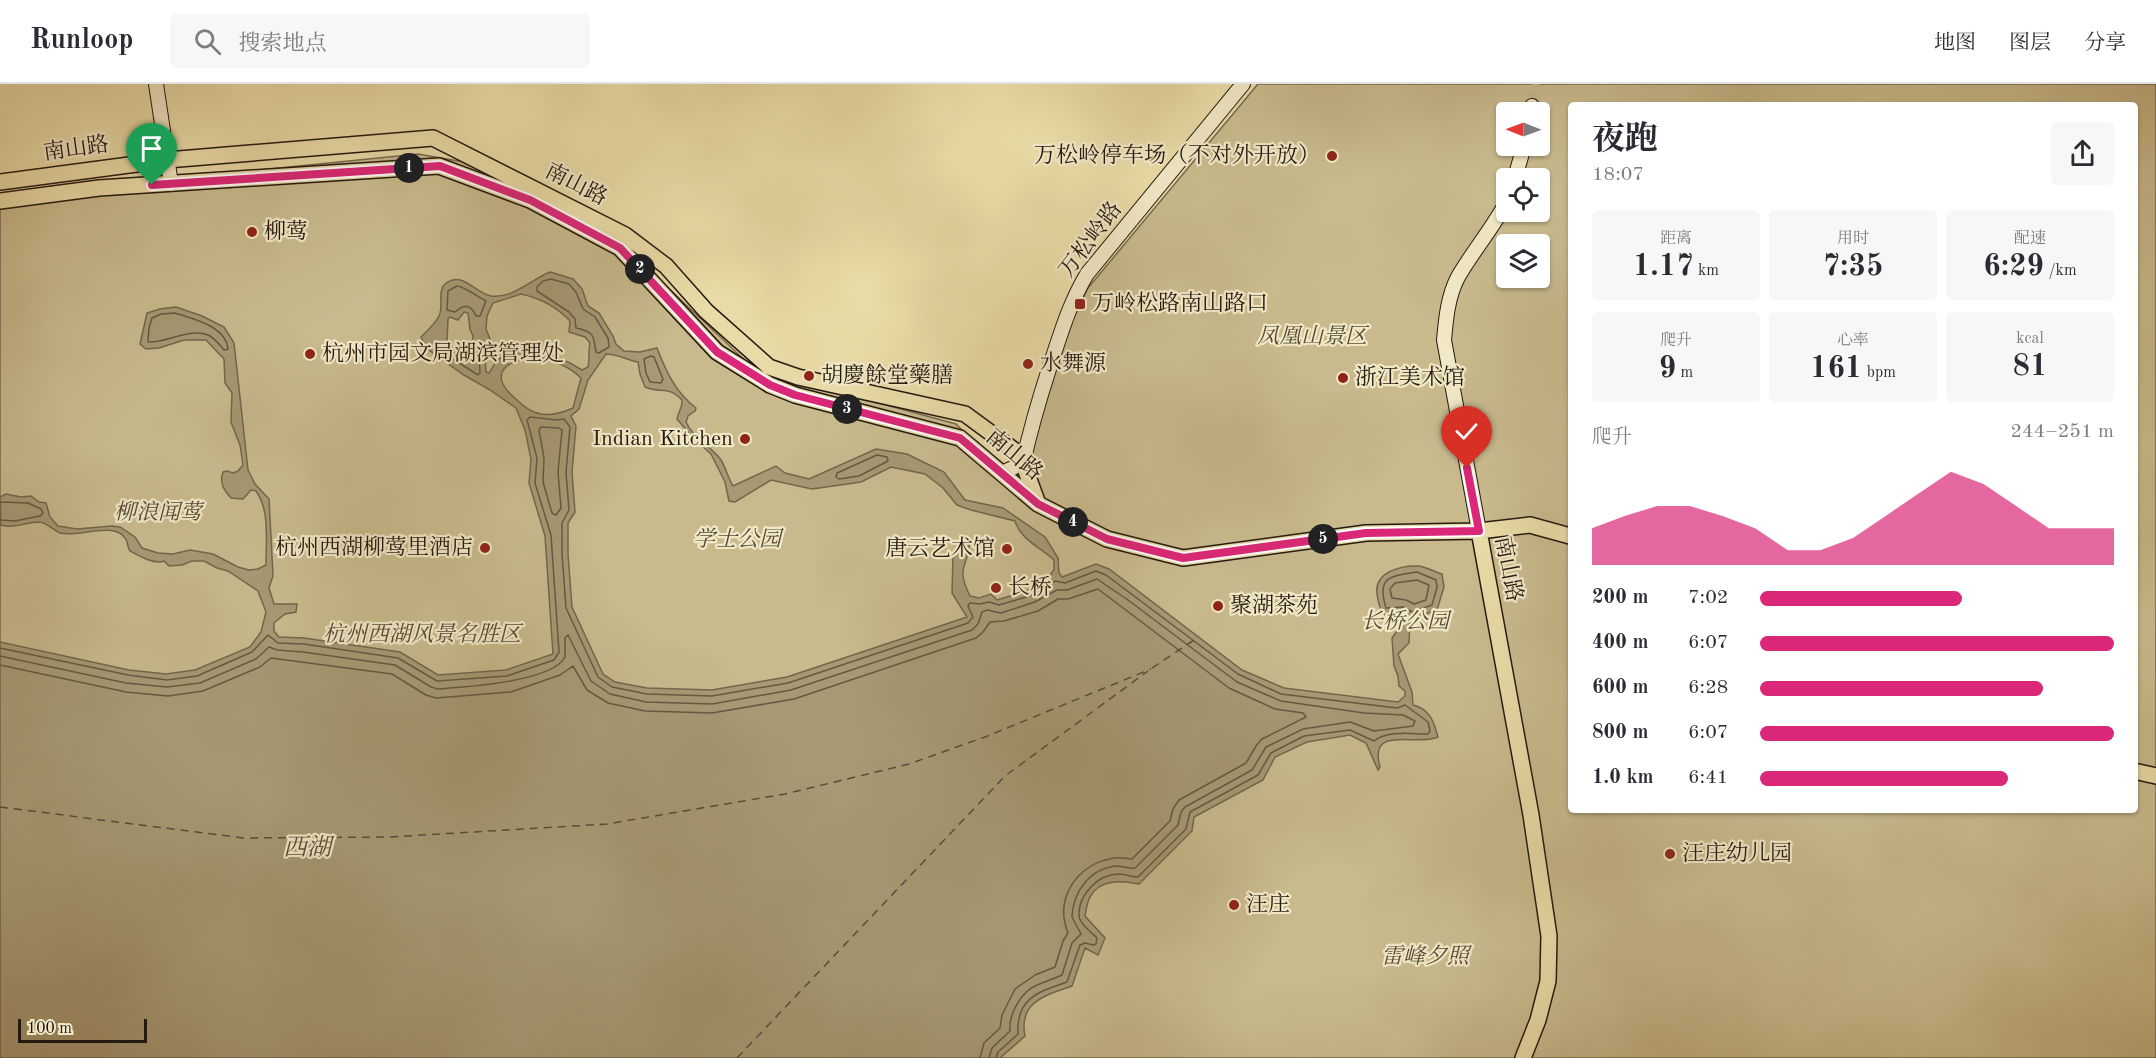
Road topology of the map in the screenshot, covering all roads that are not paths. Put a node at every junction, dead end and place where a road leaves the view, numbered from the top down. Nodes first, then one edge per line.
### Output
1 (156, 84) edge
2 (1243, 84) edge
3 (167, 160) junction
4 (0, 182) edge
5 (171, 184) junction
6 (0, 201) edge
7 (1496, 222) edge
8 (1023, 463) junction
9 (1002, 473) junction
10 (1038, 504) junction
11 (1479, 531) junction
12 (1568, 535) edge
13 (2138, 772) edge
14 (2156, 776) edge
15 (1523, 1058) edge

1 - 3 street
2 - 8 street, 万松岭路
3 - 4 main road, 南山路
3 - 5 street
3 - 8 main road, 南山路
5 - 6 main road, 南山路
5 - 9 main road, 南山路
7 - 11 street
8 - 9 street
8 - 10 main road, 南山路
9 - 10 main road, 南山路
10 - 11 main road, 南山路
11 - 12 main road
11 - 15 main road, 南山路
13 - 14 main road

